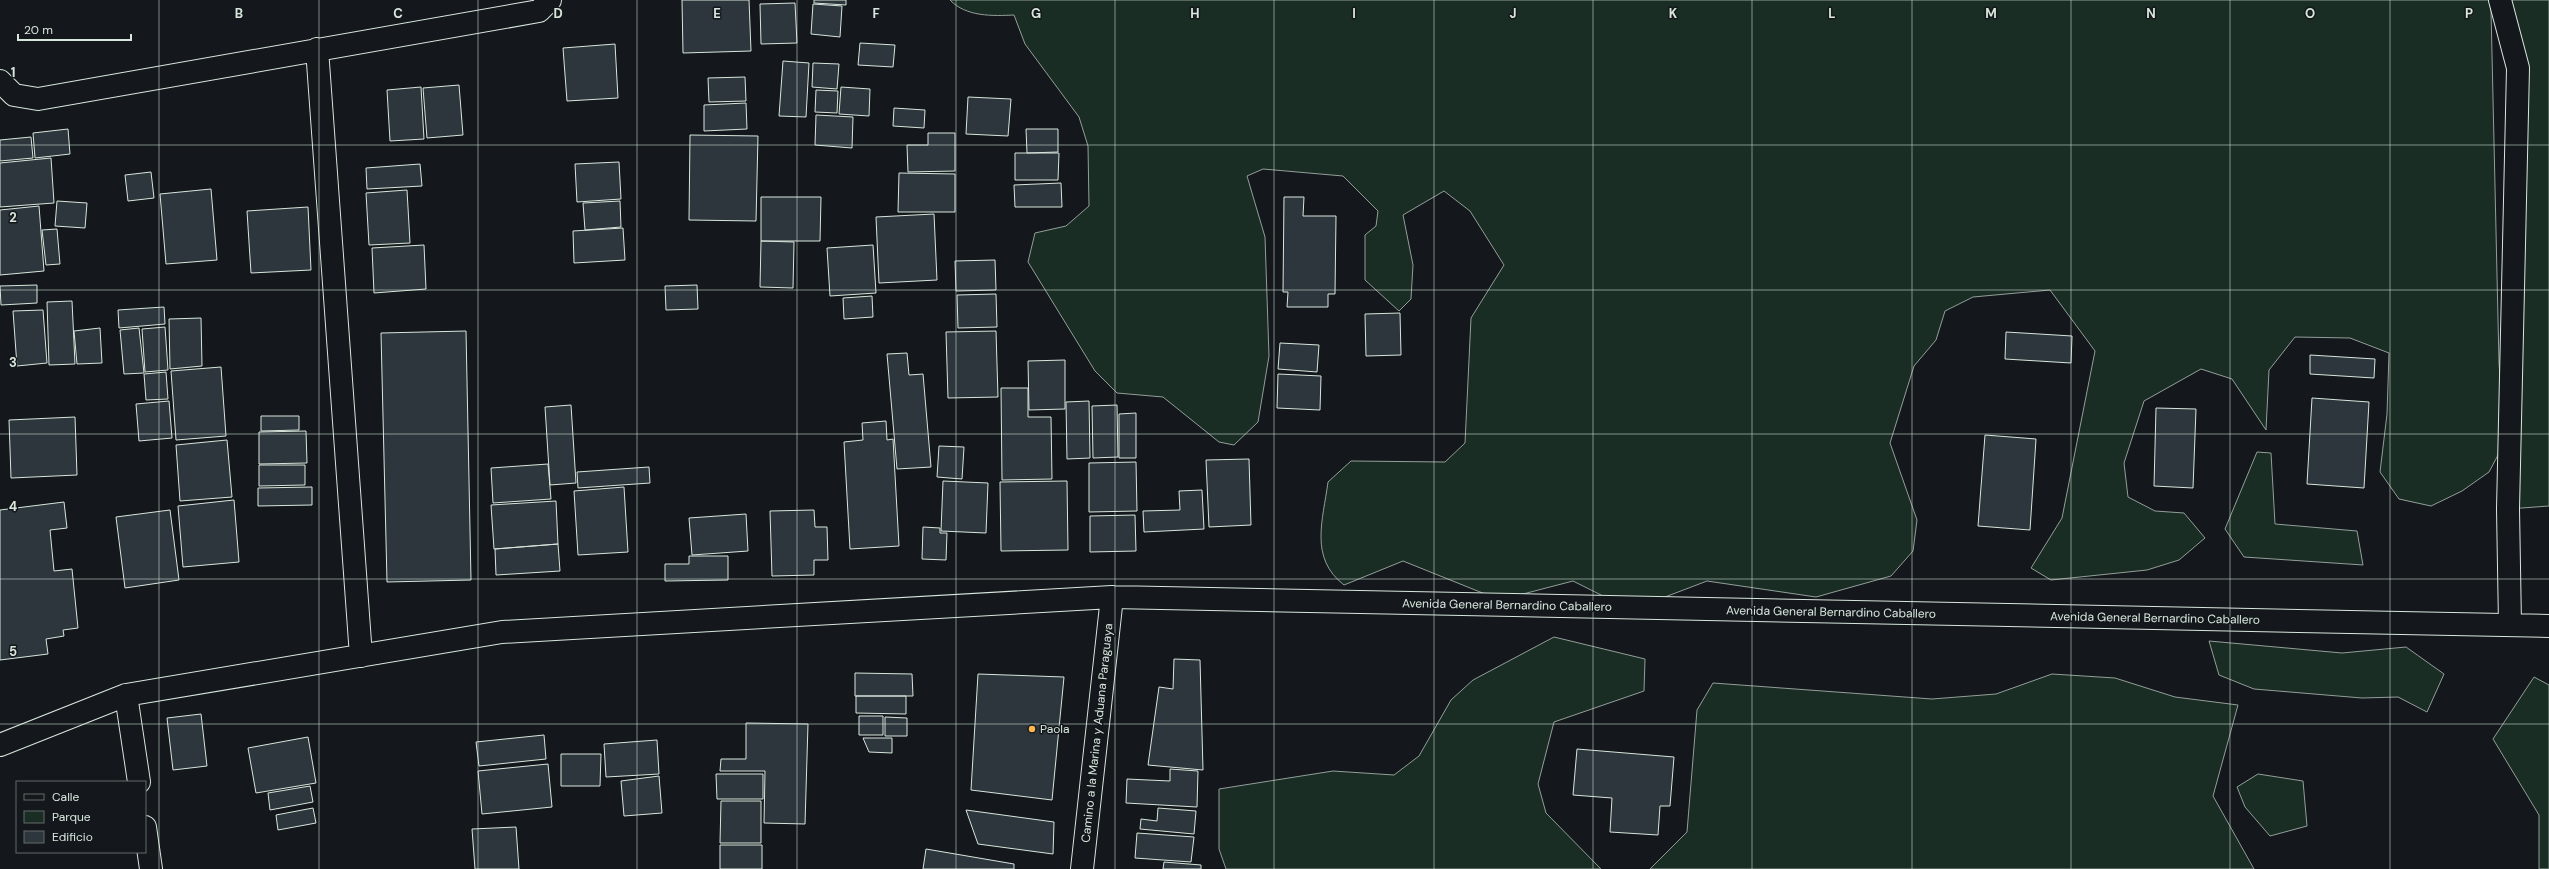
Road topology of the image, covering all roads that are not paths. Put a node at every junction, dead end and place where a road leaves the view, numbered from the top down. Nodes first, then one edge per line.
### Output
1 (550, 0) edge
2 (2500, 0) edge
3 (317, 49) junction
4 (0, 81) edge
5 (1112, 597) junction
6 (2510, 625) junction
7 (2549, 626) edge
8 (361, 656) junction
9 (126, 695) junction
10 (0, 745) edge
11 (138, 781) edge
12 (146, 834) edge
13 (151, 869) edge
14 (1082, 869) edge

1 - 3 street
2 - 6 street
3 - 4 street
3 - 8 street
5 - 6 street, Avenida General Bernardino Caballero
5 - 8 street, Avenida General Bernardino Caballero
5 - 14 street, Camino a la Marina y Aduana Paraguaya
6 - 7 street, Avenida General Bernardino Caballero
8 - 9 street, Avenida General Bernardino Caballero
9 - 10 street, Avenida General Bernardino Caballero
9 - 11 street
12 - 13 street

